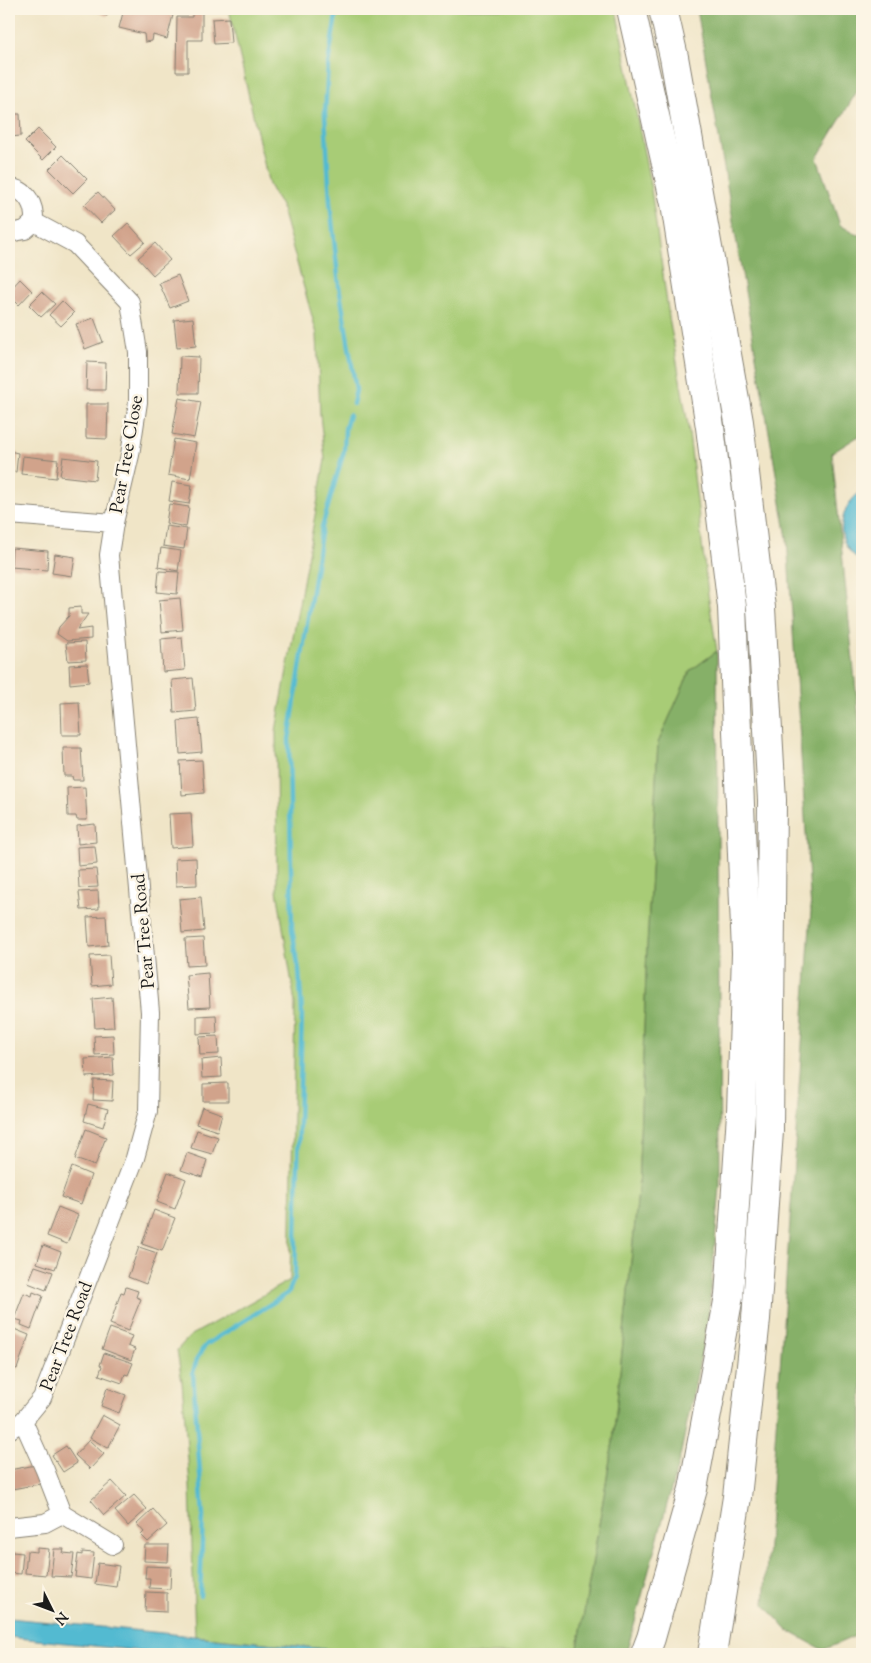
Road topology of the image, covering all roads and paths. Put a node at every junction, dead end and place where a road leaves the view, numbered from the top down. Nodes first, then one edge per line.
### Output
1 (631, 9) edge
2 (663, 9) edge
3 (9, 188) edge
4 (34, 222) junction
5 (9, 234) edge
6 (9, 515) edge
7 (114, 523) junction
8 (16, 1426) edge
9 (62, 1514) junction
10 (9, 1528) edge
11 (113, 1545) dead end
12 (648, 1646) edge
13 (712, 1654) edge

1 - 12 highway
2 - 13 highway
3 - 4 street
4 - 5 street
4 - 7 street, Pear Tree Close
6 - 7 street
7 - 8 street, Pear Tree Road
8 - 9 street
9 - 10 street
9 - 11 street

